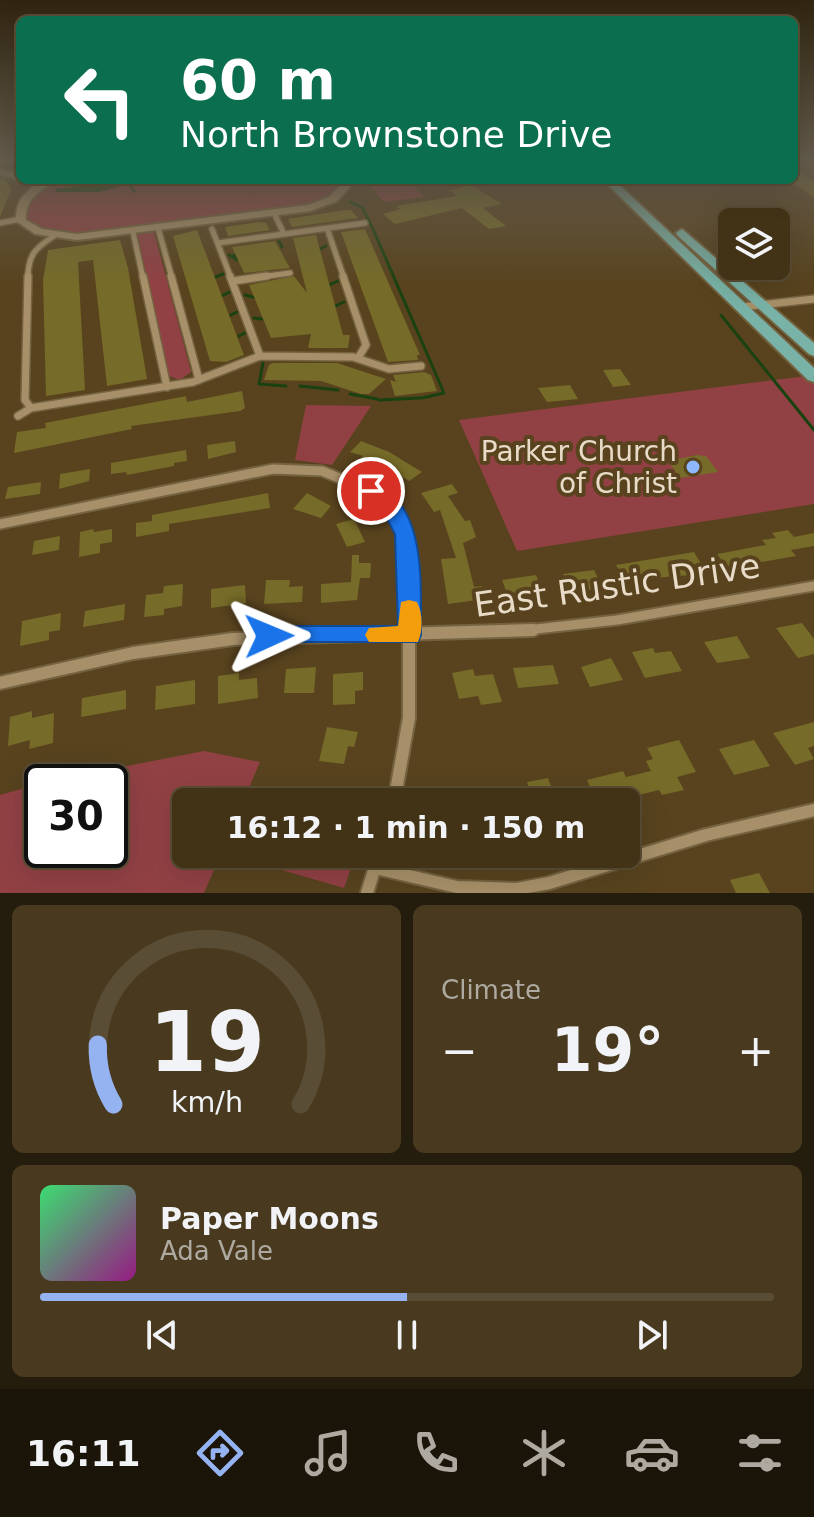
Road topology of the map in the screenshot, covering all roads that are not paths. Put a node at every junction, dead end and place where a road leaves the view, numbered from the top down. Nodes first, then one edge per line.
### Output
1 (25, 202) edge
2 (324, 202) edge
3 (631, 202) edge
4 (647, 202) edge
5 (274, 213) junction
6 (20, 219) junction
7 (0, 223) edge
8 (365, 223) dead end
9 (158, 228) junction
10 (327, 228) junction
11 (212, 229) dead end
12 (133, 232) junction
13 (284, 234) junction
14 (54, 236) junction
15 (218, 243) junction
16 (290, 273) dead end
17 (233, 281) junction
18 (814, 299) edge
19 (762, 305) junction
20 (741, 307) junction
21 (814, 351) edge
22 (260, 356) junction
23 (358, 358) junction
24 (421, 366) dead end
25 (814, 377) edge
26 (199, 380) junction
27 (167, 387) junction
28 (31, 408) junction
29 (18, 416) dead end
30 (0, 524) edge
31 (814, 586) edge
32 (409, 635) junction
33 (0, 683) edge
34 (396, 788) edge
35 (814, 810) edge
36 (640, 855) edge
37 (375, 868) edge
38 (399, 868) edge
39 (598, 868) edge
40 (367, 893) edge

1 - 6 street
2 - 5 street
3 - 20 main road
4 - 19 main road
5 - 9 street
5 - 13 street
6 - 7 street
6 - 14 street
8 - 10 street
9 - 12 street
9 - 26 street
10 - 13 street
10 - 23 street
11 - 15 street
12 - 14 street
12 - 27 street
13 - 15 street
14 - 28 street
15 - 17 street
16 - 17 street
17 - 22 street
18 - 19 street
19 - 20 street
19 - 21 main road
20 - 25 main road
22 - 23 street
22 - 26 street
23 - 24 street
26 - 27 street
27 - 28 street
28 - 29 street
30 - 32 street
31 - 32 street, East Rustic Drive
32 - 33 street, East Rustic Drive
32 - 34 street
35 - 36 street
37 - 40 street
38 - 39 street

